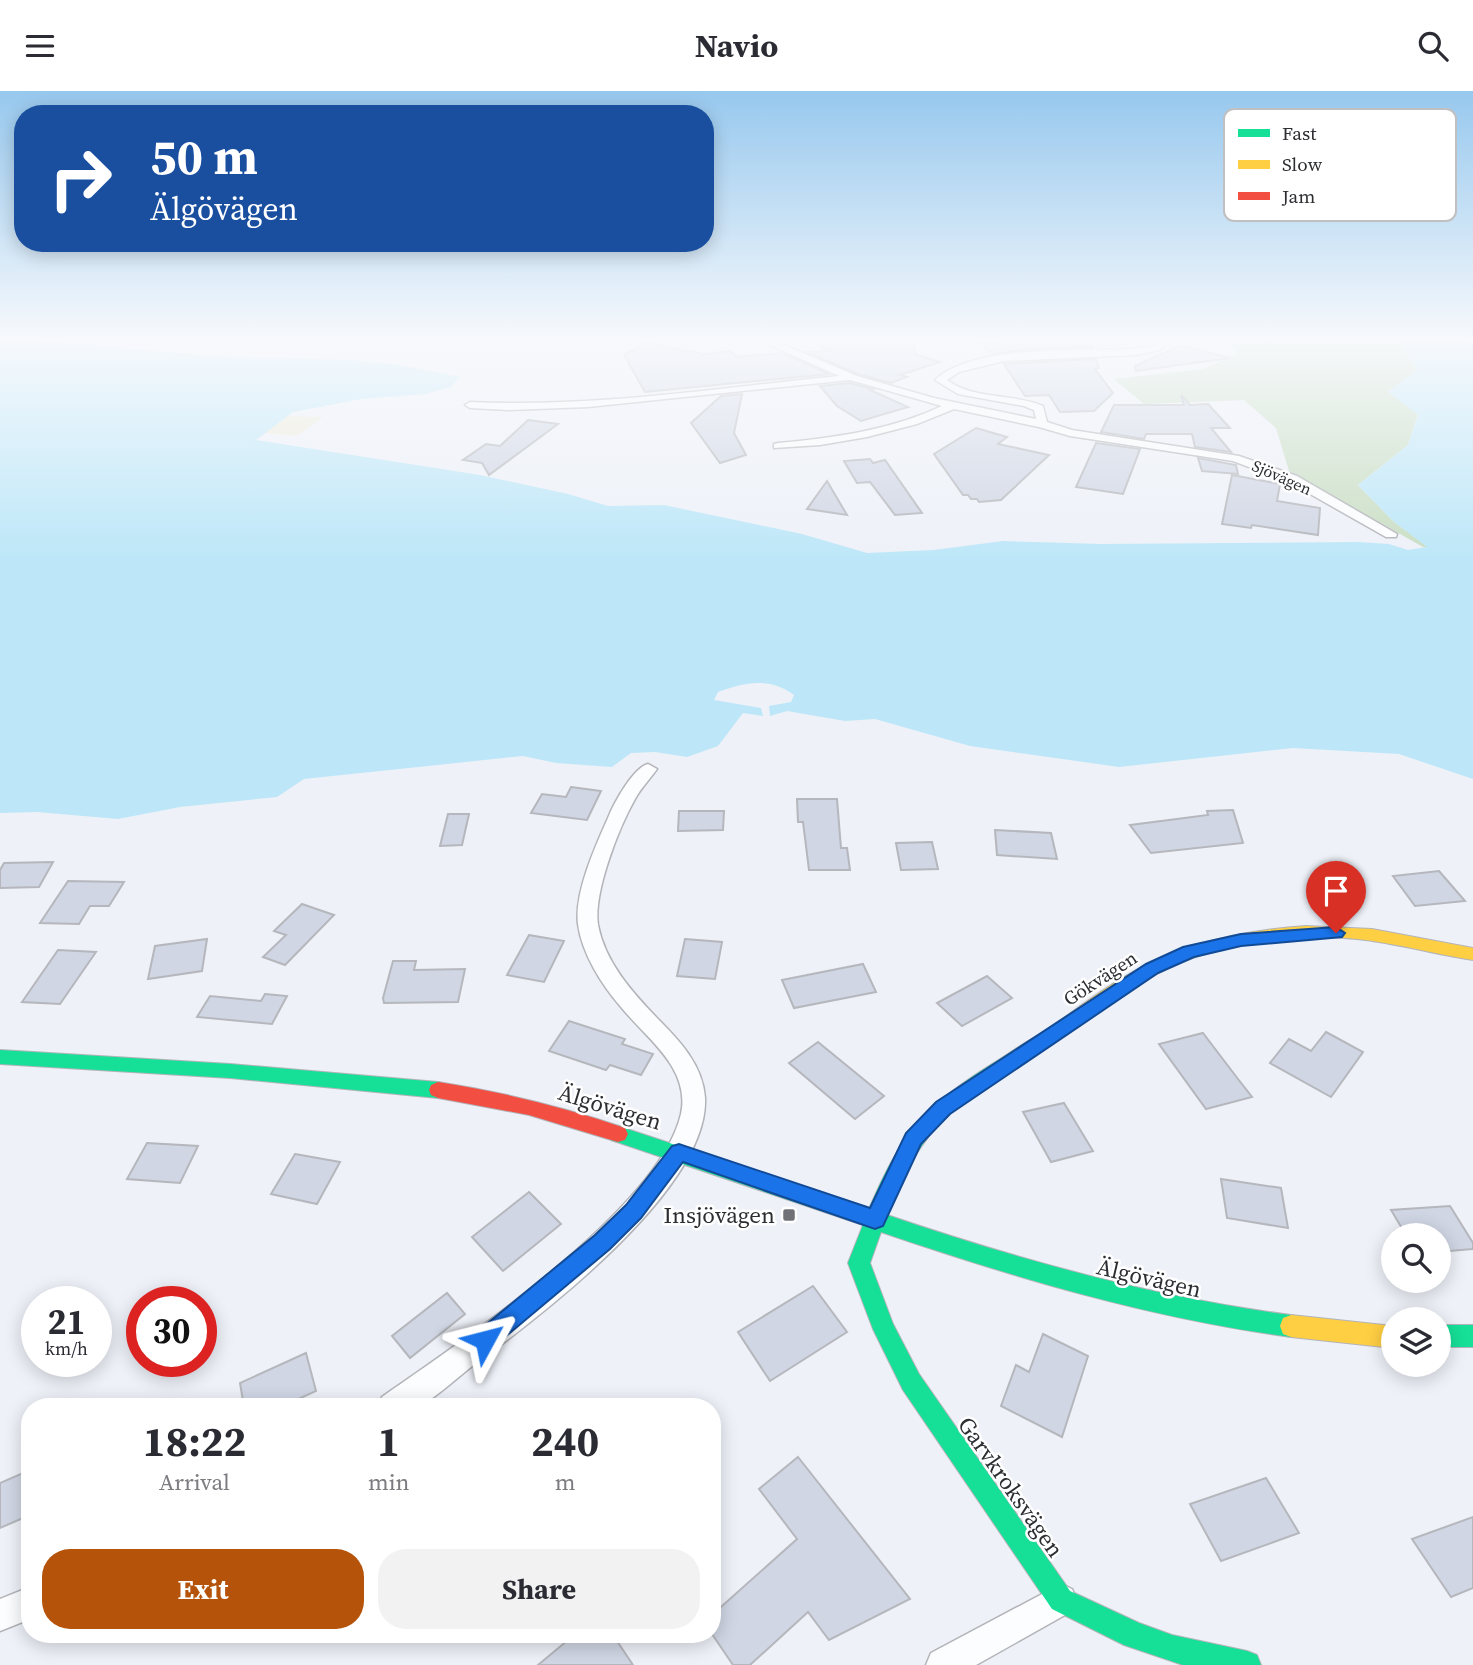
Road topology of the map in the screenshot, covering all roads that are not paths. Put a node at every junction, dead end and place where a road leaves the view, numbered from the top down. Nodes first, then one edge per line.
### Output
1 (941, 411) edge
2 (979, 411) edge
3 (1040, 411) edge
4 (1042, 424) junction
5 (778, 446) dead end
6 (1391, 534) dead end
7 (648, 769) dead end
8 (1473, 954) edge
9 (0, 1057) edge
10 (679, 1152) junction
11 (875, 1219) junction
12 (1381, 1336) edge
13 (1451, 1336) edge
14 (1473, 1336) edge
15 (404, 1398) edge
16 (1061, 1600) junction
17 (21, 1607) edge
18 (0, 1615) edge
19 (943, 1665) edge
20 (1247, 1665) edge

1 - 5 street
2 - 4 street, Sjövägen
3 - 4 street
4 - 6 street, Sjövägen
7 - 10 street
8 - 11 street, Gökvägen
9 - 10 street, Älgövägen
10 - 11 street, Älgövägen
10 - 15 street
11 - 12 street, Älgövägen
11 - 16 street, Garvkroksvägen
13 - 14 street
16 - 19 street
16 - 20 street, Garvkroksvägen
17 - 18 street

